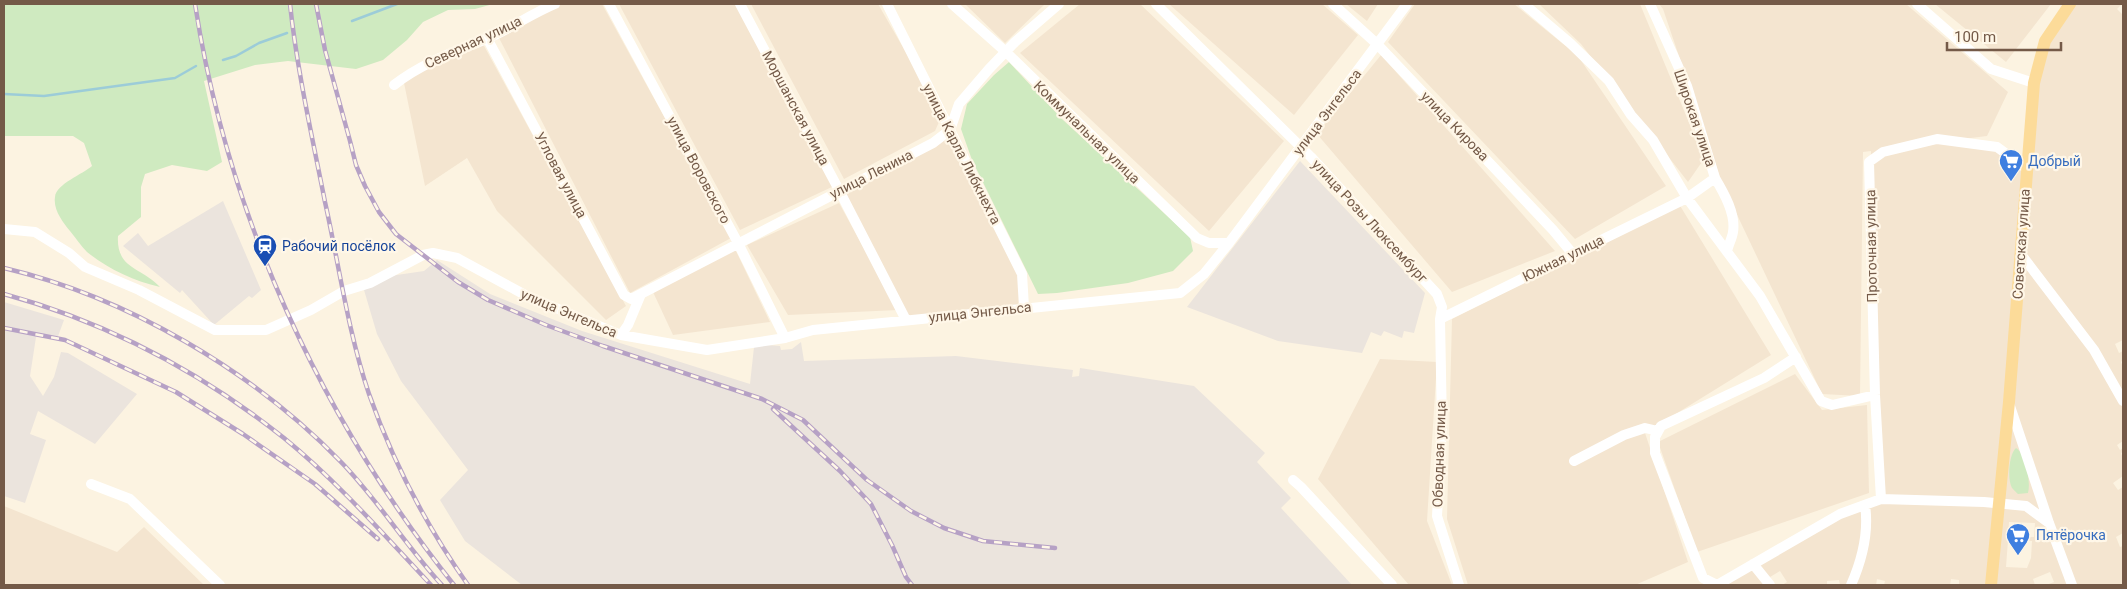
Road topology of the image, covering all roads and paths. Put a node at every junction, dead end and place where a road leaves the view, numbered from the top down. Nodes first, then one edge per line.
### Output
1 (555, 4) edge
2 (609, 4) edge
3 (740, 4) edge
4 (887, 4) edge
5 (952, 4) edge
6 (1058, 4) edge
7 (1156, 4) edge
8 (1333, 4) edge
9 (1407, 4) edge
10 (1524, 4) edge
11 (1650, 4) edge
12 (1917, 4) edge
13 (2070, 4) edge
14 (487, 38) junction
15 (1378, 44) junction
16 (1006, 52) junction
17 (2034, 83) junction
18 (394, 85) dead end
19 (950, 130) junction
20 (1301, 148) junction
21 (2027, 169) junction
22 (1715, 178) junction
23 (839, 190) junction
24 (1687, 198) junction
25 (4, 229) edge
26 (738, 242) junction
27 (1229, 242) junction
28 (1727, 252) junction
29 (2020, 253) junction
30 (1572, 254) junction
31 (641, 294) junction
32 (1024, 308) junction
33 (1440, 319) junction
34 (906, 320) junction
35 (621, 335) junction
36 (785, 338) junction
37 (1796, 358) junction
38 (1875, 395) junction
39 (2123, 401) edge
40 (2009, 402) junction
41 (1658, 431) junction
42 (1574, 461) dead end
43 (1293, 480) dead end
44 (91, 484) dead end
45 (1881, 499) junction
46 (1998, 503) junction
47 (1865, 505) junction
48 (2049, 523) junction
49 (1753, 564) junction
50 (220, 585) edge
51 (1392, 585) edge
52 (1459, 585) edge
53 (1717, 585) edge
54 (1770, 585) edge
55 (1851, 585) edge
56 (1991, 585) edge
57 (2072, 585) edge

1 - 14 street, Северная улица
2 - 26 street, улица Воровского
3 - 23 street, Моршанская улица
4 - 19 street, улица Карла Либкнехта
5 - 16 street, Коммунальная улица
6 - 16 street
7 - 20 street, улица Розы Люксембург
8 - 15 street, улица Кирова
9 - 15 street, улица Энгельса
10 - 24 street
11 - 22 street, Широкая улица
12 - 17 street
13 - 17 main road, Советская улица
14 - 18 street, Северная улица
14 - 31 street, Угловая улица
15 - 20 street, улица Энгельса
15 - 30 street, улица Кирова
16 - 19 street
16 - 27 street, Коммунальная улица
17 - 21 main road, Советская улица
19 - 23 street, улица Ленина
19 - 32 street, улица Карла Либкнехта
20 - 27 street, улица Энгельса
20 - 33 street, улица Розы Люксембург
21 - 29 main road, Советская улица
21 - 38 street, Проточная улица
22 - 24 street, Широкая улица
22 - 28 street, Широкая улица
23 - 26 street, улица Ленина
23 - 34 street, Моршанская улица
24 - 28 street
24 - 30 street, Южная улица
25 - 35 street, улица Энгельса
26 - 31 street, улица Ленина
26 - 36 street, улица Воровского
27 - 32 street, улица Энгельса
28 - 37 street
29 - 39 street
29 - 40 main road, Советская улица
30 - 33 street, Южная улица
31 - 35 street
32 - 34 street, улица Энгельса
33 - 52 street, Обводная улица
34 - 36 street, улица Энгельса
35 - 36 street, улица Энгельса
37 - 38 street
37 - 41 street
38 - 45 street, Проточная улица
40 - 46 main road, Советская улица
40 - 48 street, Советская улица
41 - 42 street
41 - 53 street
43 - 51 street
44 - 50 street
45 - 46 street
45 - 47 street
46 - 48 street
46 - 56 main road, Советская улица
47 - 49 street
47 - 55 street
48 - 57 street, Советская улица
49 - 53 street
49 - 54 street

